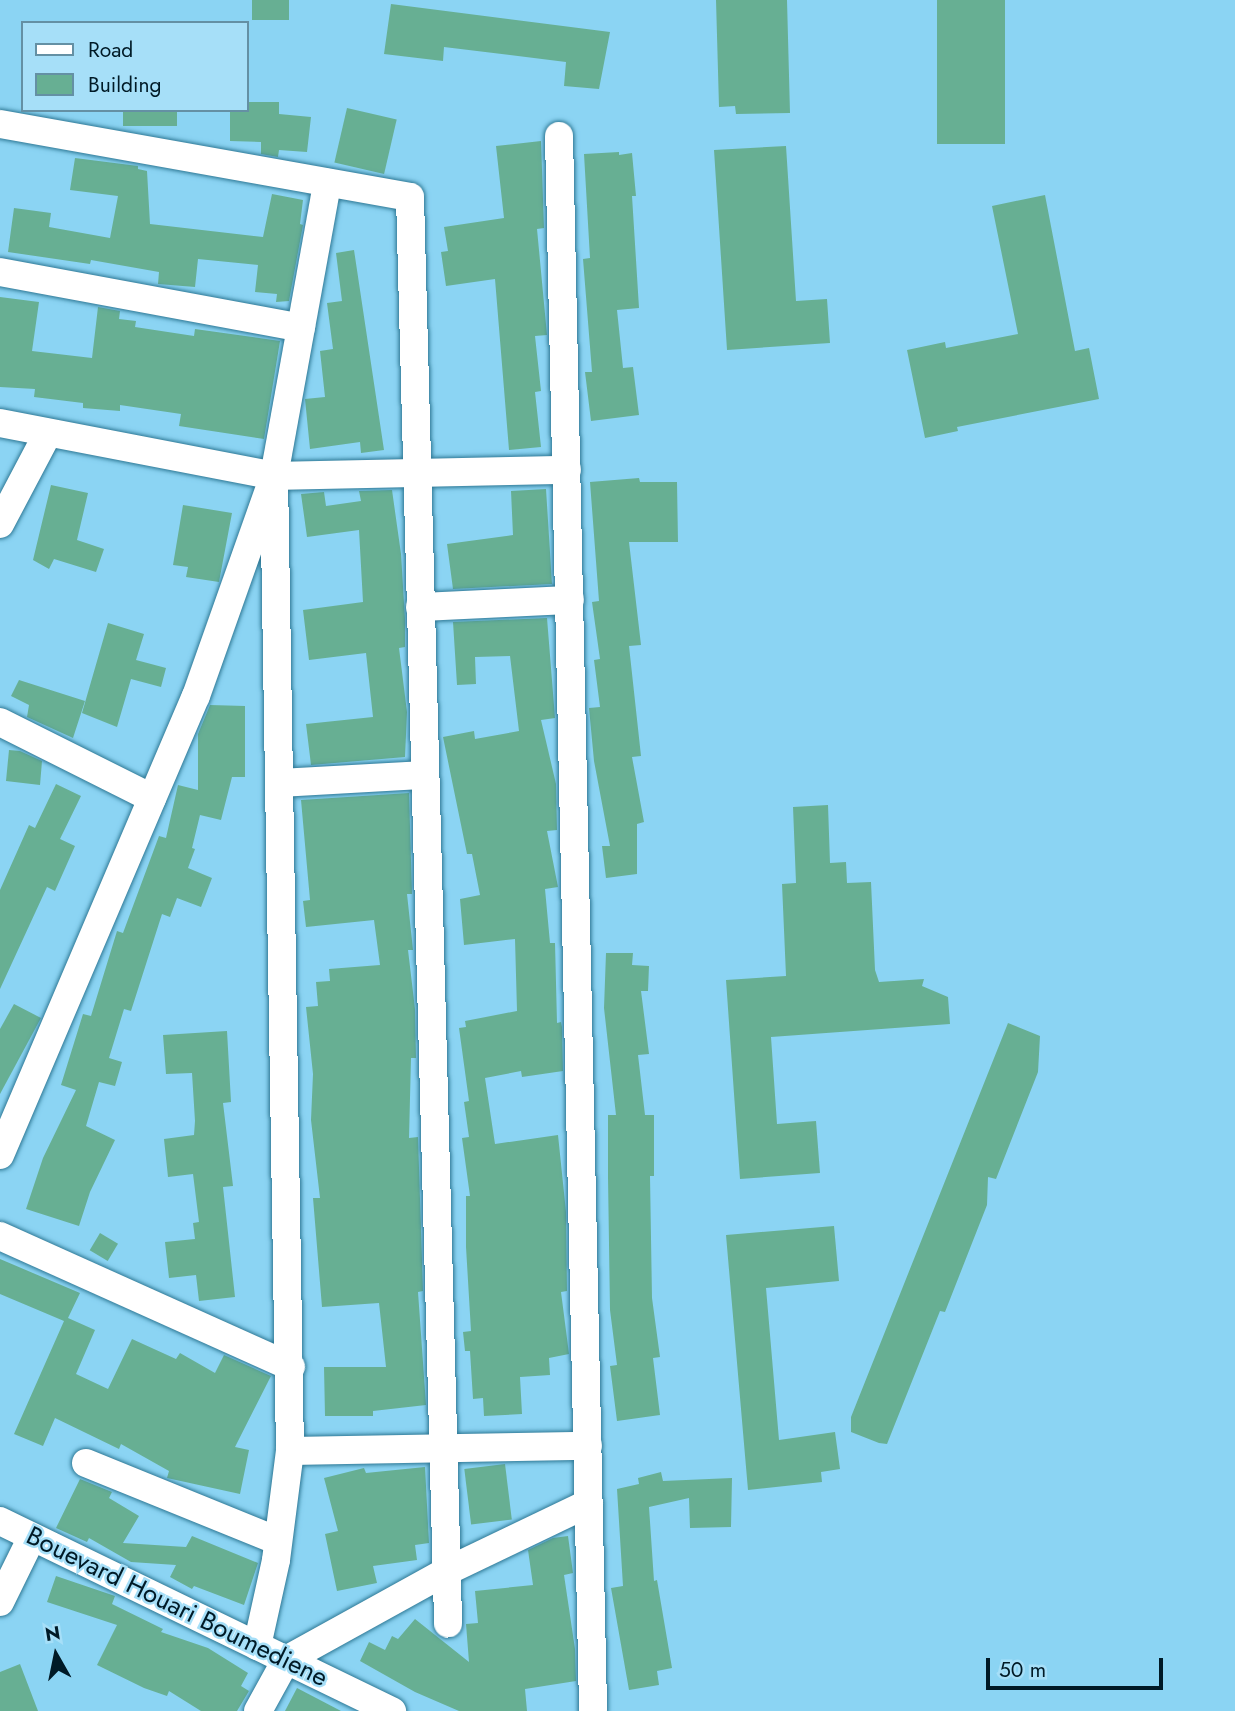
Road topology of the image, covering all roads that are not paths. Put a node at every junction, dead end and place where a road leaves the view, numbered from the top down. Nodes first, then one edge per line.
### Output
1 (0, 124) edge
2 (559, 136) dead end
3 (327, 183) junction
4 (0, 272) edge
5 (301, 328) junction
6 (0, 424) edge
7 (48, 433) junction
8 (566, 470) junction
9 (417, 473) junction
10 (274, 476) junction
11 (0, 524) edge
12 (570, 600) junction
13 (420, 607) junction
14 (0, 722) edge
15 (425, 775) junction
16 (280, 783) junction
17 (152, 798) junction
18 (0, 1154) edge
19 (0, 1236) edge
20 (291, 1367) junction
21 (588, 1446) junction
22 (443, 1447) junction
23 (290, 1451) junction
24 (86, 1463) dead end
25 (589, 1503) junction
26 (0, 1521) edge
27 (33, 1537) junction
28 (278, 1541) junction
29 (447, 1571) junction
30 (0, 1602) edge
31 (448, 1623) dead end
32 (257, 1646) junction
33 (286, 1660) junction
34 (258, 1711) edge
35 (392, 1711) edge
36 (593, 1711) edge

1 - 3 street
2 - 8 street
3 - 5 street
3 - 9 street
4 - 5 street
5 - 10 street
6 - 7 street
7 - 10 street
7 - 11 street
8 - 9 street
8 - 12 street
9 - 10 street
9 - 13 street
10 - 16 street
10 - 17 street
12 - 13 street
12 - 21 street
13 - 15 street
14 - 17 street
15 - 16 street
15 - 22 street
16 - 20 street
17 - 18 street
19 - 20 street
20 - 23 street
21 - 22 street
21 - 25 street
22 - 23 street
22 - 29 street
23 - 28 street
24 - 28 street
25 - 29 street
25 - 36 street
26 - 27 street, Bouevard Houari Boumediene
27 - 30 street
27 - 32 street, Bouevard Houari Boumediene
28 - 32 street
29 - 31 street
29 - 33 street
32 - 33 street, Bouevard Houari Boumediene
33 - 34 street
33 - 35 street, Bouevard Houari Boumediene

